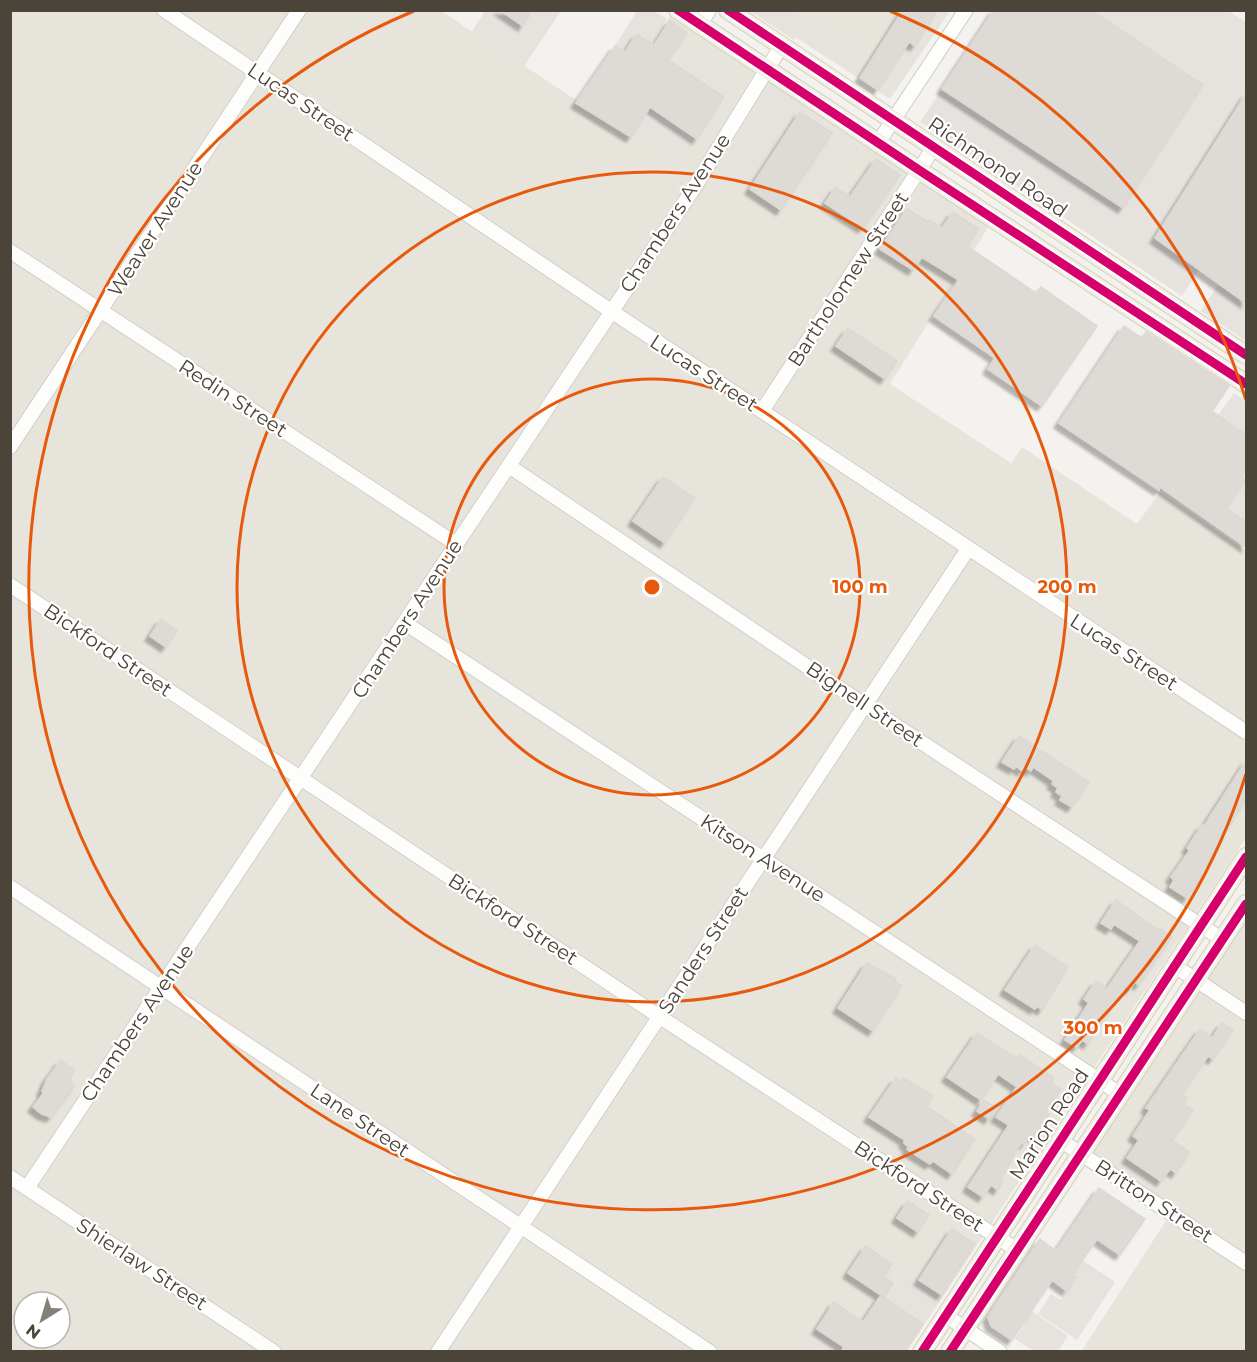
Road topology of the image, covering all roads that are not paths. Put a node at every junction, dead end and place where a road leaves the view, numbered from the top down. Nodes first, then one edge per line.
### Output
1 (164, 10) edge
2 (299, 10) edge
3 (678, 10) edge
4 (728, 10) edge
5 (966, 10) edge
6 (704, 18) edge
7 (782, 45) junction
8 (767, 69) junction
9 (258, 72) junction
10 (894, 120) junction
11 (878, 143) junction
12 (934, 147) junction
13 (919, 171) junction
14 (10, 251) edge
15 (611, 311) junction
16 (101, 312) junction
17 (1246, 355) edge
18 (1246, 384) edge
19 (762, 411) junction
20 (10, 447) edge
21 (508, 466) junction
22 (456, 544) junction
23 (968, 549) junction
24 (10, 585) edge
25 (405, 623) junction
26 (866, 706) junction
27 (1246, 732) edge
28 (301, 779) junction
29 (1246, 857) edge
30 (764, 858) junction
31 (10, 887) edge
32 (1246, 904) edge
33 (1202, 925) junction
34 (1223, 940) junction
35 (1175, 966) junction
36 (1197, 980) junction
37 (161, 987) junction
38 (1246, 1013) edge
39 (660, 1017) junction
40 (1099, 1081) junction
41 (1120, 1094) junction
42 (1060, 1140) junction
43 (1081, 1153) junction
44 (10, 1177) edge
45 (27, 1188) junction
46 (520, 1227) junction
47 (996, 1237) junction
48 (1017, 1250) junction
49 (1246, 1263) edge
50 (945, 1315) junction
51 (965, 1329) junction
52 (274, 1352) edge
53 (438, 1352) edge
54 (710, 1352) edge
55 (922, 1352) edge
56 (950, 1352) edge
57 (1000, 1352) edge

1 - 9 street, Lucas Street
2 - 9 street, Weaver Avenue
3 - 6 main road
4 - 7 main road, Richmond Road
5 - 10 street
6 - 8 main road
7 - 8 street, Chambers Avenue
7 - 10 main road, Richmond Road
8 - 11 main road
8 - 15 street, Chambers Avenue
9 - 15 street, Lucas Street
9 - 16 street, Weaver Avenue
10 - 11 street
10 - 12 main road, Richmond Road
11 - 13 main road
12 - 13 street, Bartholomew Street
12 - 17 main road, Richmond Road
13 - 18 main road
13 - 19 street, Bartholomew Street
14 - 16 street, Redin Street
15 - 19 street, Lucas Street
15 - 21 street, Chambers Avenue
16 - 20 street, Weaver Avenue
16 - 22 street, Redin Street
19 - 23 street, Lucas Street
21 - 22 street, Chambers Avenue
21 - 26 street, Bignell Street
22 - 25 street, Chambers Avenue
23 - 26 street, Sanders Street
23 - 27 street, Lucas Street
24 - 28 street, Bickford Street
25 - 28 street, Chambers Avenue
25 - 30 street, Kitson Avenue
26 - 30 street, Sanders Street
26 - 33 street, Bignell Street
28 - 37 street, Chambers Avenue
28 - 39 street, Bickford Street
29 - 33 main road, Marion Road
30 - 39 street, Sanders Street
30 - 40 street, Kitson Avenue
31 - 37 street, Lane Street
32 - 34 main road
33 - 34 street, Bignell Street
33 - 35 main road, Marion Road
34 - 36 main road
35 - 36 street
35 - 40 main road, Marion Road
36 - 38 street
36 - 41 main road
37 - 45 street, Chambers Avenue
37 - 46 street, Lane Street
39 - 46 street, Sanders Street
39 - 47 street, Bickford Street
40 - 41 street, Kitson Avenue
40 - 42 main road, Marion Road
41 - 43 main road
42 - 43 street, Britton Street
42 - 47 main road, Marion Road
43 - 48 main road
43 - 49 street, Britton Street
44 - 45 street, Shierlaw Street
45 - 52 street, Shierlaw Street
46 - 53 street, Sanders Street
46 - 54 street, Lane Street
47 - 48 street, Bickford Street
47 - 50 main road, Marion Road
48 - 51 main road
50 - 51 street
50 - 55 main road, Marion Road
51 - 56 main road
51 - 57 street

